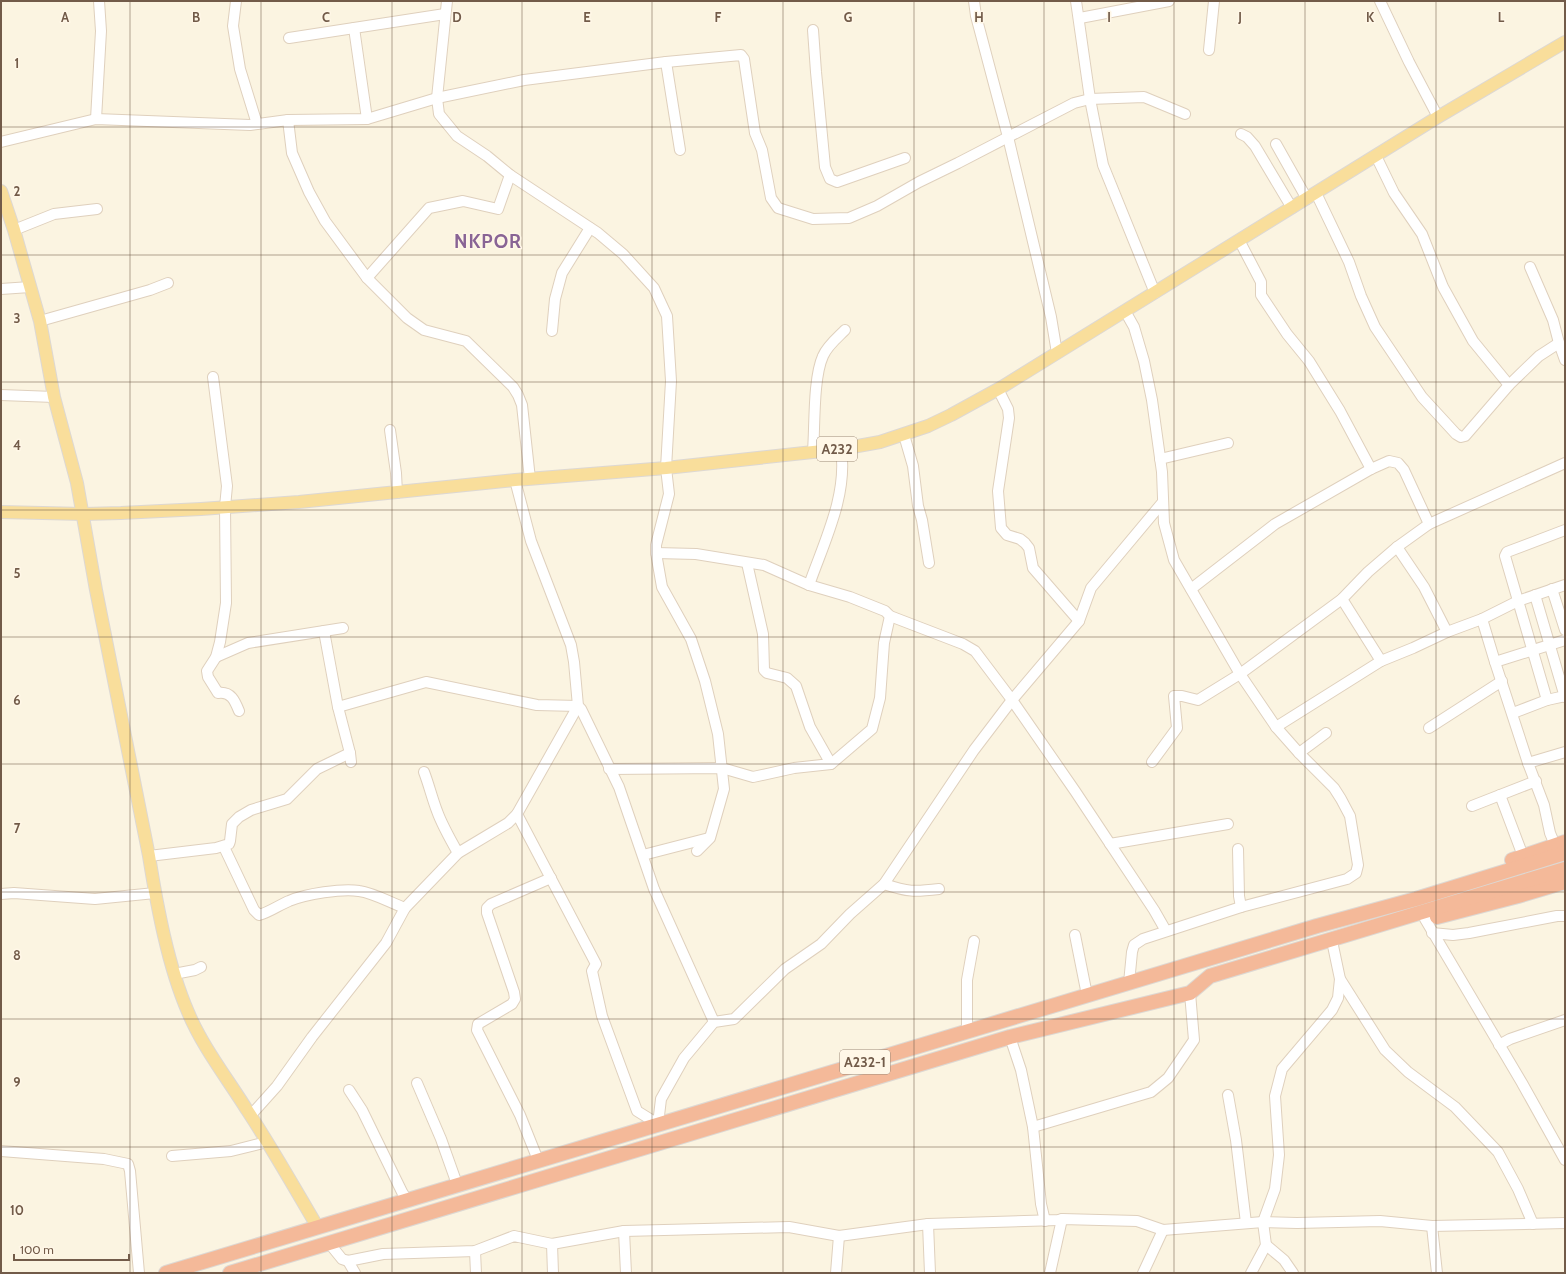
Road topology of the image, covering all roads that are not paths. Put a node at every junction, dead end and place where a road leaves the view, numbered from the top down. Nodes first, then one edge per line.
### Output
1 (100, 1) edge
2 (236, 1) edge
3 (447, 1) edge
4 (974, 1) edge
5 (1076, 1) edge
6 (1169, 1) edge
7 (1214, 1) edge
8 (1380, 1) edge
9 (445, 14) junction
10 (1080, 18) junction
11 (354, 28) junction
12 (813, 30) dead end
13 (289, 38) dead end
14 (1565, 42) edge
15 (1209, 50) dead end
16 (666, 62) junction
17 (437, 98) junction
18 (1090, 99) junction
19 (1185, 114) dead end
20 (1438, 117) junction
21 (96, 119) junction
22 (367, 119) junction
23 (288, 120) junction
24 (257, 124) junction
25 (1241, 134) dead end
26 (1008, 137) junction
27 (1, 142) edge
28 (1276, 144) dead end
29 (680, 150) dead end
30 (1376, 156) junction
31 (905, 158) dead end
32 (510, 175) junction
33 (1, 190) edge
34 (1311, 196) junction
35 (1292, 208) junction
36 (97, 209) dead end
37 (590, 228) junction
38 (14, 230) junction
39 (1239, 240) junction
40 (1530, 267) dead end
41 (368, 278) junction
42 (168, 283) dead end
43 (30, 288) junction
44 (1, 289) edge
45 (1155, 293) junction
46 (1125, 311) junction
47 (40, 321) junction
48 (844, 330) dead end
49 (552, 331) dead end
50 (1559, 343) junction
51 (1057, 353) junction
52 (1565, 360) edge
53 (213, 377) dead end
54 (1509, 385) junction
55 (998, 389) junction
56 (1, 394) edge
57 (54, 397) junction
58 (390, 430) dead end
59 (904, 435) junction
60 (1228, 443) dead end
61 (841, 448) junction
62 (813, 451) junction
63 (1160, 459) junction
64 (1565, 464) edge
65 (666, 468) junction
66 (1371, 469) junction
67 (530, 479) junction
68 (515, 480) junction
69 (397, 493) junction
70 (1162, 503) junction
71 (225, 507) junction
72 (1, 512) edge
73 (84, 514) junction
74 (1429, 524) junction
75 (1565, 530) edge
76 (1397, 547) junction
77 (656, 553) junction
78 (747, 563) junction
79 (929, 563) dead end
80 (809, 585) junction
81 (1565, 585) edge
82 (1190, 589) junction
83 (1552, 589) junction
84 (1535, 595) junction
85 (1342, 599) junction
86 (1518, 600) junction
87 (890, 616) junction
88 (1482, 619) junction
89 (1079, 621) junction
90 (343, 628) dead end
91 (1565, 630) edge
92 (324, 632) junction
93 (1447, 632) junction
94 (1565, 640) edge
95 (1550, 645) junction
96 (1534, 650) junction
97 (216, 657) junction
98 (1381, 661) junction
99 (1495, 662) junction
100 (1240, 674) junction
101 (1502, 681) junction
102 (1565, 696) edge
103 (1012, 700) junction
104 (1547, 700) junction
105 (578, 706) junction
106 (338, 707) junction
107 (239, 711) dead end
108 (1513, 713) junction
109 (1276, 727) junction
110 (1429, 728) dead end
111 (1326, 733) dead end
112 (1565, 752) edge
113 (1299, 753) junction
114 (1152, 762) dead end
115 (1528, 763) junction
116 (831, 764) junction
117 (722, 768) junction
118 (609, 769) junction
119 (424, 772) dead end
120 (1536, 781) junction
121 (1500, 795) junction
122 (1472, 806) dead end
123 (517, 814) junction
124 (1228, 824) dead end
125 (710, 838) junction
126 (1110, 844) junction
127 (224, 846) junction
128 (1562, 847) edge
129 (1238, 849) dead end
130 (697, 851) dead end
131 (458, 853) junction
132 (643, 854) junction
133 (149, 856) junction
134 (1523, 856) junction
135 (1565, 869) edge
136 (551, 878) junction
137 (1565, 882) edge
138 (884, 884) junction
139 (939, 889) dead end
140 (155, 893) junction
141 (1, 894) edge
142 (1241, 907) junction
143 (405, 908) junction
144 (1565, 916) edge
145 (1425, 919) junction
146 (1317, 926) junction
147 (1166, 932) junction
148 (1432, 933) junction
149 (1075, 935) dead end
150 (974, 941) dead end
151 (1328, 942) junction
152 (201, 967) dead end
153 (174, 974) junction
154 (1340, 979) junction
155 (1129, 983) junction
156 (1190, 993) junction
157 (1087, 995) junction
158 (707, 1008) junction
159 (734, 1019) junction
160 (1565, 1020) edge
161 (714, 1022) junction
162 (967, 1031) junction
163 (1010, 1037) junction
164 (1500, 1045) junction
165 (417, 1083) dead end
166 (349, 1090) dead end
167 (1228, 1095) dead end
168 (251, 1115) junction
169 (658, 1124) junction
170 (1033, 1126) junction
171 (267, 1142) junction
172 (1, 1151) edge
173 (172, 1156) dead end
174 (538, 1160) junction
175 (1565, 1160) edge
176 (457, 1184) junction
177 (407, 1200) junction
178 (1062, 1219) junction
179 (1045, 1221) junction
180 (1263, 1222) junction
181 (1246, 1223) junction
182 (1565, 1223) edge
183 (928, 1224) junction
184 (1533, 1224) junction
185 (317, 1226) junction
186 (1432, 1226) junction
187 (1163, 1230) junction
188 (624, 1231) junction
189 (839, 1236) junction
190 (329, 1243) junction
191 (552, 1244) junction
192 (1266, 1245) junction
193 (475, 1252) junction
194 (348, 1261) junction
195 (139, 1273) edge
196 (166, 1273) edge
197 (230, 1273) edge
198 (355, 1273) edge
199 (476, 1273) edge
200 (553, 1273) edge
201 (626, 1273) edge
202 (836, 1273) edge
203 (930, 1273) edge
204 (1050, 1273) edge
205 (1144, 1273) edge
206 (1250, 1273) edge
207 (1293, 1273) edge
208 (1437, 1273) edge

1 - 21 street
2 - 24 street
3 - 9 street
4 - 26 street
5 - 10 street
6 - 10 street
7 - 15 street
8 - 20 street
9 - 11 street
9 - 17 street
10 - 18 street
11 - 13 street
11 - 22 street
12 - 31 street
14 - 20 main road, A232
16 - 17 street
16 - 26 street
16 - 29 street
17 - 22 street
17 - 32 street
18 - 19 street
18 - 26 street
18 - 45 street
20 - 30 main road, A232
21 - 24 street
21 - 27 street
22 - 23 street
23 - 24 street
23 - 41 street
25 - 35 street
26 - 51 street
28 - 34 street
30 - 34 main road, A232
30 - 54 street
32 - 37 street
32 - 41 street
33 - 38 main road
34 - 35 main road, A232
34 - 54 street
35 - 39 main road, A232
36 - 38 street
37 - 49 street
37 - 65 street
38 - 43 main road
39 - 45 main road, A232
39 - 66 street
40 - 50 street
41 - 67 street
42 - 47 street
43 - 44 street
43 - 47 main road
45 - 46 main road, A232
46 - 51 main road, A232
46 - 63 street
47 - 57 main road
48 - 62 street
50 - 52 street
50 - 54 street
51 - 55 main road, A232
53 - 71 street
55 - 59 main road, A232
55 - 89 street
56 - 57 street
57 - 73 main road
58 - 69 street
59 - 61 main road, A232
59 - 79 street
60 - 63 street
61 - 62 main road, A232
61 - 80 street
62 - 65 main road, A232
63 - 70 street
64 - 74 street
65 - 67 main road, A232
65 - 77 street
66 - 74 street
66 - 82 street
67 - 68 main road, A232
68 - 69 main road, A232
68 - 105 street
69 - 71 main road, A232
70 - 82 street
70 - 89 street
71 - 73 main road, A232
71 - 97 street
72 - 73 main road, A232
73 - 133 main road
74 - 76 street
75 - 86 street
76 - 85 street
76 - 93 street
77 - 78 street
77 - 117 street
78 - 80 street
78 - 116 street
80 - 87 street
81 - 83 street
82 - 100 street
83 - 84 street
83 - 91 street
84 - 86 street
84 - 95 street
85 - 98 street
85 - 100 street
86 - 88 street
86 - 96 street
87 - 103 street
87 - 116 street
88 - 93 street
88 - 99 street
89 - 103 street
90 - 92 street
92 - 97 street
92 - 106 street
93 - 98 street
94 - 95 street
95 - 96 street
95 - 102 street
96 - 99 street
96 - 104 street
97 - 107 street
98 - 109 street
99 - 101 street
100 - 109 street
100 - 114 street
101 - 108 street
101 - 110 street
102 - 104 street
103 - 126 street
103 - 138 street
104 - 108 street
105 - 106 street
105 - 118 street
105 - 123 street
106 - 127 street
108 - 115 street
109 - 113 street
111 - 113 street
112 - 115 street
113 - 142 street
115 - 120 street
116 - 117 street
117 - 118 street
117 - 125 street
118 - 132 street
119 - 131 street
120 - 121 street
120 - 128 street
121 - 122 street
121 - 134 street
123 - 131 street
123 - 136 street
124 - 126 street
125 - 130 street
125 - 132 street
126 - 147 street
127 - 133 street
127 - 143 street
128 - 134 highway
128 - 146 highway, A232-1
129 - 142 street
131 - 143 street
132 - 158 street
133 - 140 main road
134 - 146 highway
135 - 151 highway, A232-1
136 - 169 street
136 - 174 street
137 - 145 highway
138 - 139 street
138 - 159 street
140 - 141 street
140 - 153 main road
142 - 147 street
143 - 168 street
144 - 148 street
145 - 148 street
145 - 151 highway
146 - 155 highway, A232-1
147 - 155 street
148 - 164 street
149 - 157 street
150 - 162 street
151 - 154 street
151 - 156 highway, A232-1
152 - 153 street
153 - 168 main road
154 - 180 street
154 - 184 street
155 - 157 highway, A232-1
156 - 163 highway, A232-1
156 - 170 street
157 - 162 highway, A232-1
158 - 159 street
158 - 161 street
159 - 161 street
160 - 164 street
161 - 169 street
162 - 169 highway, A232-1
163 - 170 street
163 - 190 highway, A232-1
164 - 175 street
165 - 176 street
166 - 177 street
167 - 181 street
168 - 171 main road
169 - 174 highway, A232-1
170 - 179 street
171 - 173 street
171 - 185 main road
172 - 195 street
174 - 176 highway, A232-1
176 - 177 highway, A232-1
177 - 185 highway, A232-1
178 - 179 street
178 - 187 street
178 - 204 street
179 - 183 street
180 - 181 street
180 - 186 street
180 - 192 street
181 - 187 street
182 - 184 street
183 - 189 street
183 - 203 street
184 - 186 street
185 - 196 highway, A232-1
186 - 208 street
187 - 205 street
188 - 189 street
188 - 191 street
188 - 201 street
189 - 202 street
190 - 194 street
190 - 197 highway, A232-1
191 - 193 street
191 - 200 street
192 - 206 street
192 - 207 street
193 - 194 street
193 - 199 street
194 - 198 street

